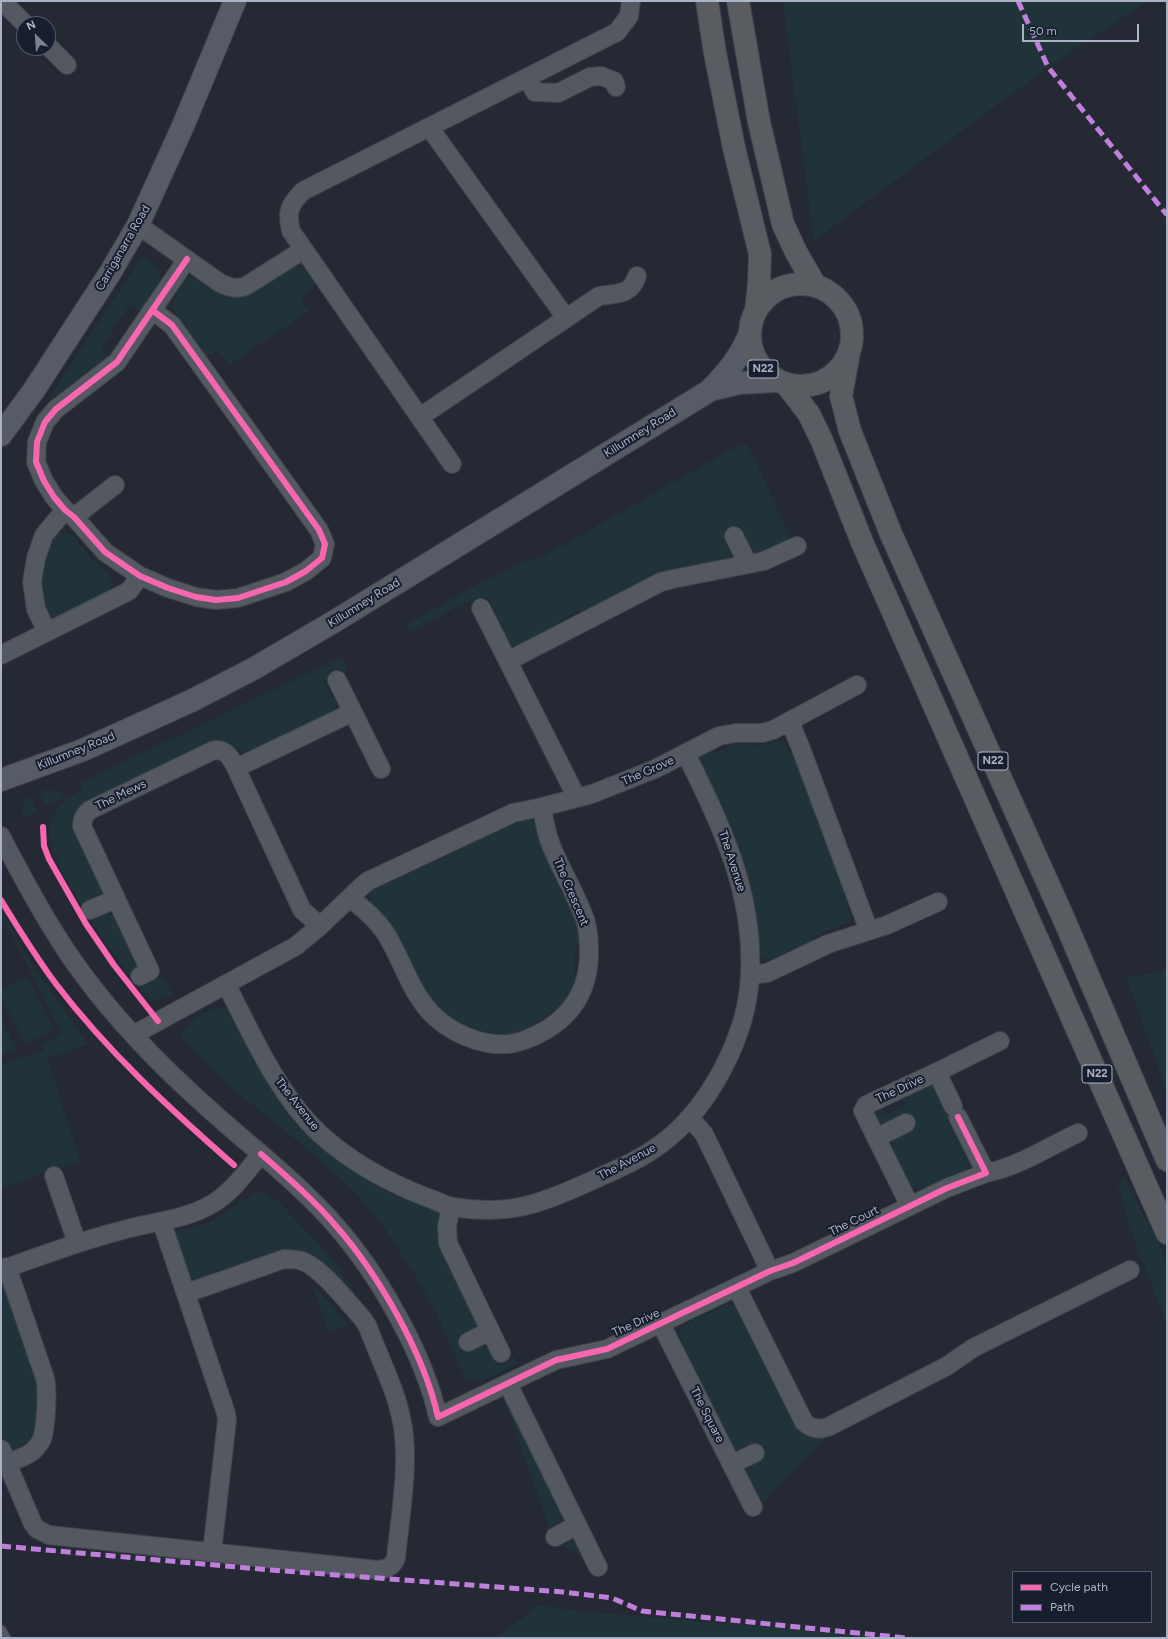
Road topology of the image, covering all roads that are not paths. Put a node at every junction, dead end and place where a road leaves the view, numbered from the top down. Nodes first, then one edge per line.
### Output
1 (2, 1) edge
2 (235, 1) edge
3 (631, 1) edge
4 (707, 1) edge
5 (738, 1) edge
6 (17, 16) edge
7 (56, 54) edge
8 (67, 65) dead end
9 (527, 78) junction
10 (616, 87) dead end
11 (429, 127) junction
12 (138, 225) junction
13 (303, 250) junction
14 (187, 259) junction
15 (637, 276) dead end
16 (815, 285) junction
17 (152, 310) junction
18 (756, 311) junction
19 (566, 318) junction
20 (750, 332) junction
21 (848, 358) junction
22 (782, 383) junction
23 (709, 391) junction
24 (420, 417) junction
25 (1, 435) edge
26 (452, 464) dead end
27 (115, 486) dead end
28 (69, 513) junction
29 (734, 536) dead end
30 (797, 546) dead end
31 (748, 564) junction
32 (140, 576) junction
33 (481, 608) dead end
34 (47, 632) junction
35 (1, 655) edge
36 (508, 661) junction
37 (337, 680) dead end
38 (858, 685) dead end
39 (353, 712) junction
40 (790, 722) junction
41 (686, 754) junction
42 (236, 768) junction
43 (381, 769) dead end
44 (1, 780) edge
45 (577, 798) junction
46 (542, 807) junction
47 (1, 836) edge
48 (350, 898) junction
49 (116, 899) junction
50 (938, 902) dead end
51 (90, 910) dead end
52 (320, 926) junction
53 (869, 931) junction
54 (750, 975) junction
55 (140, 976) dead end
56 (226, 984) junction
57 (133, 1035) junction
58 (1000, 1042) dead end
59 (937, 1072) junction
60 (688, 1118) junction
61 (906, 1123) dead end
62 (1078, 1133) dead end
63 (876, 1138) junction
64 (262, 1154) junction
65 (1167, 1160) edge
66 (986, 1173) junction
67 (54, 1176) dead end
68 (451, 1206) junction
69 (910, 1206) junction
70 (163, 1221) junction
71 (1167, 1233) edge
72 (77, 1243) junction
73 (4, 1269) edge
74 (1130, 1270) dead end
75 (770, 1271) junction
76 (737, 1288) junction
77 (187, 1293) junction
78 (661, 1324) junction
79 (490, 1331) junction
80 (468, 1342) dead end
81 (501, 1353) dead end
82 (508, 1384) junction
83 (755, 1453) dead end
84 (4, 1456) edge
85 (732, 1464) junction
86 (753, 1507) dead end
87 (577, 1526) junction
88 (555, 1537) dead end
89 (212, 1552) junction
90 (598, 1567) dead end
91 (1, 1630) edge
92 (6, 1638) edge

1 - 6 street
2 - 12 street, Carriganarra Road
3 - 9 street
4 - 18 highway, N22
5 - 16 highway
7 - 8 street
9 - 10 street
9 - 11 street
11 - 13 street
11 - 19 street
12 - 14 street
12 - 25 street, Carriganarra Road
13 - 14 street
13 - 24 street
14 - 17 street
15 - 19 street
16 - 18 highway, N22
16 - 21 highway, N22
17 - 28 street
17 - 32 street
18 - 20 highway, N22
19 - 24 street
20 - 22 highway, N22
20 - 23 street, Killumney Road
21 - 22 highway, N22
21 - 65 highway, N22
22 - 23 street, Killumney Road
22 - 71 highway, N22
23 - 44 street, Killumney Road
24 - 26 street
27 - 28 street
28 - 32 street
28 - 34 street
29 - 31 street
30 - 31 street
31 - 36 street
32 - 34 street
33 - 36 street
34 - 35 street
36 - 45 street
37 - 39 street
38 - 40 street, The Grove
39 - 42 street
39 - 43 street
40 - 41 street, The Grove
40 - 53 street
41 - 45 street, The Grove
41 - 54 street, The Avenue
42 - 49 street, The Mews
42 - 52 street, The Mews
45 - 46 street
46 - 48 street
46 - 48 street, The Crescent
47 - 57 street
48 - 52 street
49 - 51 street
49 - 55 street, The Mews
50 - 53 street
52 - 56 street
53 - 54 street
54 - 60 street, The Avenue
56 - 57 street
56 - 68 street, The Avenue
57 - 64 street
58 - 59 street
59 - 63 street, The Drive
59 - 66 street, The Drive
60 - 68 street, The Avenue
60 - 75 street
61 - 63 street
62 - 66 street
63 - 69 street, The Drive
64 - 70 street
64 - 82 street, The Drive
66 - 69 street, The Court
67 - 72 street
68 - 79 street
69 - 75 street, The Court
70 - 72 street
70 - 77 street
72 - 73 street
73 - 84 street
74 - 76 street
75 - 76 street, The Drive
76 - 78 street, The Drive
77 - 89 street
77 - 89 street
78 - 82 street, The Drive
78 - 85 street, The Square
79 - 80 street
79 - 81 street
82 - 87 street
83 - 85 street
84 - 89 street
85 - 86 street, The Square
87 - 88 street
87 - 90 street
91 - 92 lane

